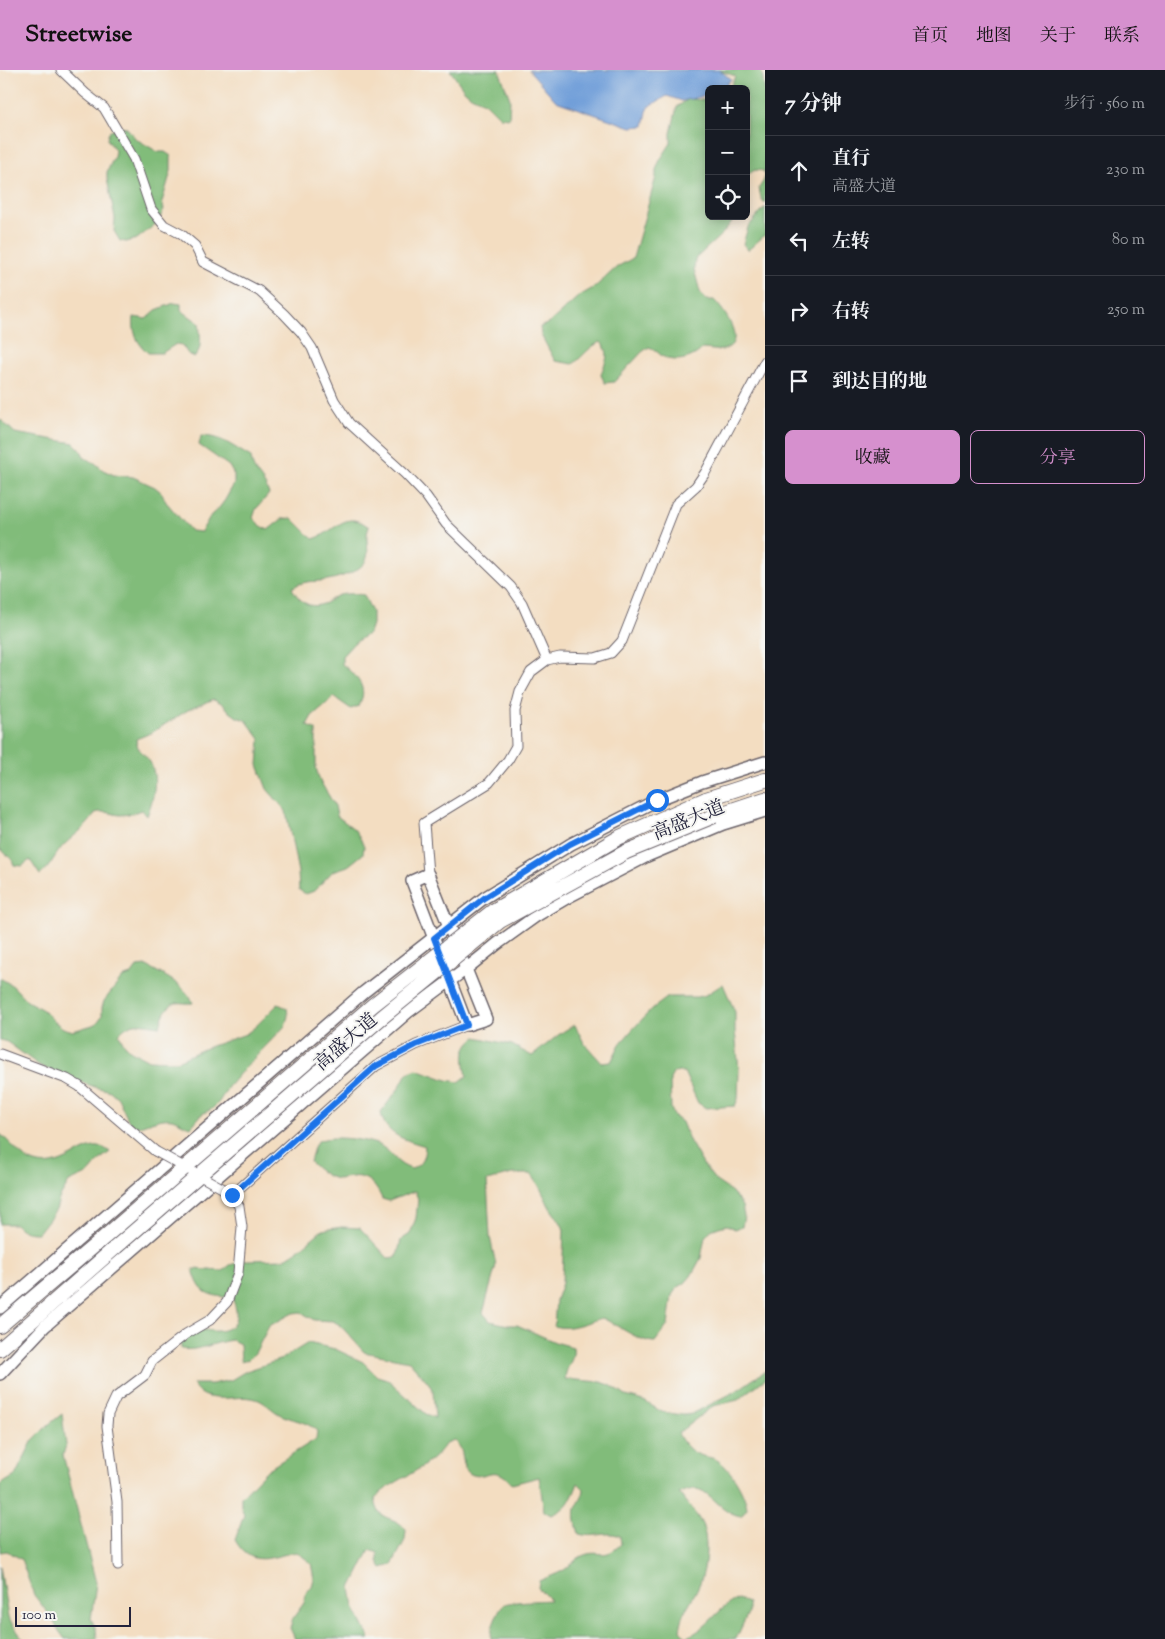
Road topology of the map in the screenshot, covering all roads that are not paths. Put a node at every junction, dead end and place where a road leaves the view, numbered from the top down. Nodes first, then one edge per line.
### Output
1 (61, 70) edge
2 (765, 362) edge
3 (547, 660) junction
4 (765, 762) edge
5 (765, 776) edge
6 (765, 780) edge
7 (731, 791) junction
8 (765, 799) edge
9 (765, 811) edge
10 (428, 874) junction
11 (449, 926) junction
12 (434, 938) junction
13 (466, 969) junction
14 (450, 981) junction
15 (467, 1025) junction
16 (0, 1054) edge
17 (232, 1195) junction
18 (0, 1308) edge
19 (0, 1326) edge
20 (0, 1349) edge
21 (0, 1374) edge
22 (118, 1565) dead end

1 - 3 street
2 - 3 street
3 - 10 street
4 - 11 main road, 高盛大道
5 - 7 highway
6 - 7 highway, 高盛大道
7 - 19 highway, 高盛大道, bridge
8 - 20 highway, 高盛大道, bridge
9 - 13 main road, 高盛大道
10 - 11 main road
10 - 12 main road
11 - 12 main road, 高盛大道
11 - 13 main road
12 - 14 main road
12 - 18 main road, 高盛大道
13 - 14 main road, 高盛大道
13 - 15 main road
14 - 15 main road
14 - 21 main road, 高盛大道
15 - 17 street
16 - 17 street, bridge
17 - 22 street

